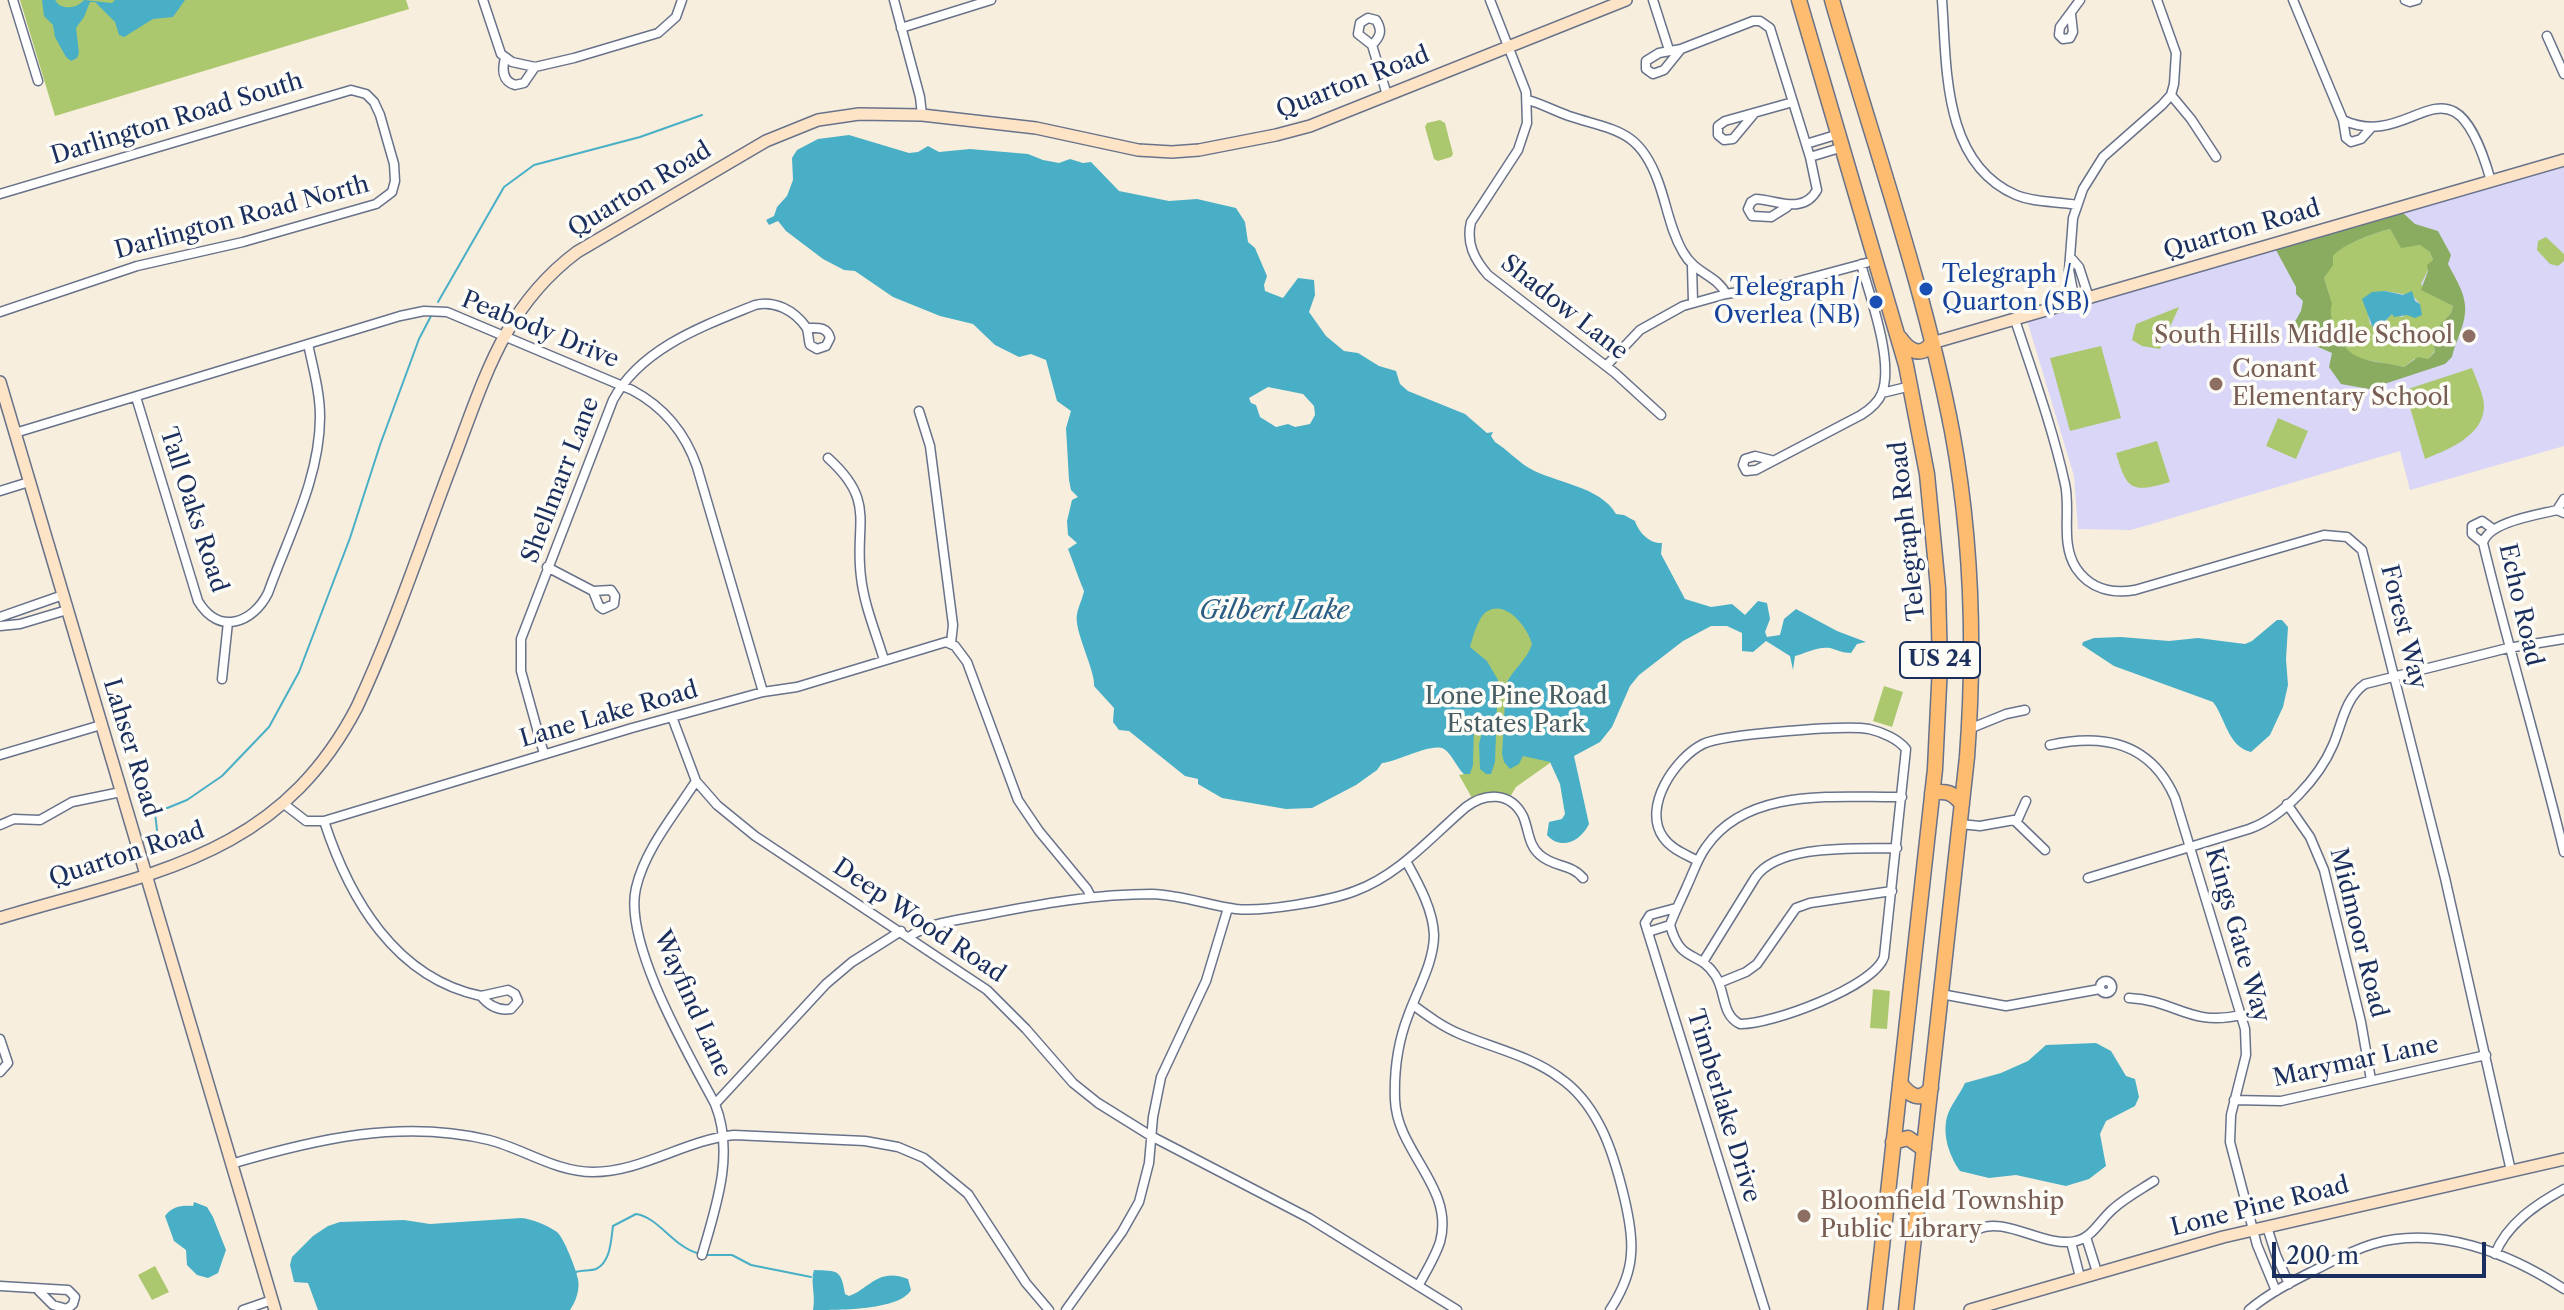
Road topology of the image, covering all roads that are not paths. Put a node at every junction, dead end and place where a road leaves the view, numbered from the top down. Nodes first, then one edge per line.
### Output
1 (13, 0) edge
2 (483, 0) edge
3 (682, 0) edge
4 (894, 0) edge
5 (991, 0) edge
6 (1490, 0) edge
7 (1653, 0) edge
8 (1799, 0) edge
9 (1832, 0) edge
10 (1942, 0) edge
11 (2080, 0) edge
12 (2157, 0) edge
13 (2293, 0) edge
14 (2405, 0) edge
15 (2417, 0) edge
16 (1619, 1) edge
17 (2071, 14) dead end
18 (901, 28) junction
19 (2547, 36) dead end
20 (1372, 45) dead end
21 (1507, 47) junction
22 (1681, 49) junction
23 (1669, 50) junction
24 (505, 58) junction
25 (535, 67) junction
26 (2564, 74) edge
27 (38, 81) dead end
28 (1824, 85) junction
29 (1847, 87) junction
30 (366, 94) joint
31 (1387, 95) junction
32 (2171, 95) junction
33 (1528, 100) junction
34 (1793, 102) junction
35 (922, 115) junction
36 (1753, 115) dead end
37 (2343, 120) junction
38 (2371, 128) junction
39 (1847, 135) junction
40 (1871, 136) junction
41 (1806, 144) junction
42 (1810, 157) junction
43 (2216, 157) dead end
44 (2564, 160) edge
45 (2491, 181) junction
46 (0, 194) edge
47 (2077, 205) junction
48 (1787, 207) dead end
49 (2072, 259) junction
50 (1877, 260) junction
51 (1861, 264) junction
52 (1692, 266) junction
53 (1726, 294) junction
54 (2089, 298) junction
55 (1693, 302) junction
56 (2075, 302) junction
57 (0, 312) edge
58 (2015, 320) junction
59 (807, 328) dead end
60 (504, 335) junction
61 (1899, 337) junction
62 (1932, 343) junction
63 (308, 344) junction
64 (1606, 366) junction
65 (0, 382) edge
66 (621, 385) junction
67 (1911, 386) junction
68 (1882, 393) junction
69 (136, 397) junction
70 (919, 411) dead end
71 (1661, 415) dead end
72 (15, 433) junction
73 (828, 458) dead end
74 (1771, 460) dead end
75 (29, 482) junction
76 (0, 491) edge
77 (2564, 499) edge
78 (2560, 511) edge
79 (2493, 529) junction
80 (2483, 543) junction
81 (547, 567) junction
82 (593, 591) dead end
83 (63, 595) junction
84 (67, 610) junction
85 (0, 617) edge
86 (228, 622) junction
87 (0, 626) edge
88 (2564, 639) edge
89 (951, 643) junction
90 (2508, 648) junction
91 (884, 660) junction
92 (2395, 675) junction
93 (222, 679) dead end
94 (763, 692) junction
95 (2025, 710) dead end
96 (672, 717) junction
97 (101, 725) junction
98 (1969, 729) junction
99 (2050, 745) dead end
100 (544, 754) junction
101 (0, 755) edge
102 (696, 781) junction
103 (121, 792) junction
104 (1932, 793) junction
105 (1902, 797) junction
106 (2026, 801) dead end
107 (284, 804) junction
108 (1962, 804) junction
109 (2287, 804) junction
110 (324, 821) junction
111 (2017, 821) junction
112 (1960, 824) junction
113 (0, 825) edge
114 (2191, 847) junction
115 (1897, 848) junction
116 (2045, 850) dead end
117 (2564, 852) edge
118 (1406, 861) junction
119 (1698, 861) junction
120 (146, 875) junction
121 (1583, 878) dead end
122 (2088, 878) dead end
123 (1892, 891) junction
124 (1091, 897) junction
125 (1228, 908) junction
126 (1676, 908) junction
127 (0, 918) edge
128 (1670, 925) junction
129 (1648, 932) junction
130 (905, 934) junction
131 (1703, 962) junction
132 (1719, 983) junction
133 (2100, 989) dead end
134 (1941, 994) junction
135 (481, 996) dead end
136 (2129, 998) dead end
137 (1413, 1005) junction
138 (2241, 1015) junction
139 (0, 1039) edge
140 (2486, 1055) junction
141 (0, 1072) edge
142 (2371, 1080) junction
143 (1900, 1083) junction
144 (1931, 1088) junction
145 (2234, 1100) junction
146 (715, 1104) junction
147 (725, 1136) junction
148 (1151, 1136) junction
149 (1893, 1142) junction
150 (1924, 1149) junction
151 (2564, 1159) edge
152 (231, 1164) junction
153 (2511, 1171) junction
154 (2154, 1181) dead end
155 (2564, 1189) edge
156 (2267, 1227) junction
157 (1978, 1229) dead end
158 (2254, 1230) junction
159 (2086, 1237) junction
160 (2071, 1242) junction
161 (2495, 1254) junction
162 (702, 1255) dead end
163 (2282, 1271) junction
164 (2097, 1272) junction
165 (2080, 1277) junction
166 (2270, 1277) junction
167 (2289, 1284) junction
168 (0, 1286) edge
169 (1418, 1286) junction
170 (2564, 1289) edge
171 (38, 1290) dead end
172 (2276, 1291) junction
173 (273, 1305) edge
174 (243, 1310) edge
175 (1049, 1310) edge
176 (1066, 1310) edge
177 (1457, 1310) edge
178 (1610, 1310) edge
179 (1765, 1310) edge
180 (1875, 1310) edge
181 (1906, 1310) edge
182 (1970, 1310) edge
183 (2249, 1310) edge

1 - 27 street
2 - 24 street
3 - 25 street
4 - 18 street
5 - 18 street
6 - 21 street
7 - 23 street
8 - 28 highway, Telegraph Road / US 24
9 - 29 highway, US 24
10 - 47 street
11 - 17 street
12 - 32 street
13 - 37 street
14 - 15 street
16 - 21 street, Quarton Road
18 - 35 street
19 - 26 street
20 - 31 street
21 - 31 street, Quarton Road
21 - 33 street
22 - 23 street
22 - 23 street
22 - 34 street
24 - 25 street
24 - 25 street
28 - 29 highway
28 - 39 highway, Telegraph Road / US 24
29 - 40 highway, US 24
30 - 46 street, Darlington Road South
30 - 57 street, Darlington Road North
31 - 35 street, Quarton Road
32 - 43 street
32 - 47 street
33 - 52 street
33 - 64 street, Shadow Lane
34 - 36 street
34 - 41 street
35 - 60 street, Quarton Road
37 - 38 street
37 - 38 street
38 - 45 street
39 - 40 highway
39 - 41 street
39 - 42 street
39 - 50 highway, Telegraph Road / US 24
40 - 62 highway, US 24
41 - 42 street
42 - 48 street
44 - 45 street, Quarton Road
45 - 54 street, Quarton Road
47 - 49 street
49 - 54 street
49 - 56 street
50 - 51 street
50 - 61 highway, Telegraph Road / US 24
51 - 53 street
51 - 68 street
52 - 53 street
52 - 55 street
53 - 55 street
54 - 56 street, Quarton Road
55 - 64 street
56 - 58 street, Quarton Road
58 - 62 street, Quarton Road
58 - 92 street, Forest Way
59 - 66 street, Shellmarr Lane
60 - 63 street, Peabody Drive
60 - 66 street, Peabody Drive
60 - 107 street, Quarton Road
61 - 62 highway
61 - 67 highway, Telegraph Road / US 24
62 - 98 highway, US 24
63 - 69 street, Peabody Drive
63 - 86 street
64 - 71 street, Shadow Lane
65 - 72 street, Lahser Road
66 - 81 street, Shellmarr Lane
66 - 94 street, Peabody Drive
67 - 68 street
67 - 104 highway, Telegraph Road / US 24
68 - 74 street
69 - 72 street, Peabody Drive
69 - 86 street, Tall Oaks Road
70 - 89 street
72 - 75 street, Lahser Road
73 - 91 street
75 - 76 street
75 - 83 street, Lahser Road
77 - 78 street, Echo Road
78 - 79 street, Echo Road
79 - 80 street, Echo Road
79 - 80 street
80 - 90 street, Echo Road
81 - 82 street
81 - 100 street, Shellmarr Lane
83 - 84 street, Lahser Road
83 - 85 street
84 - 87 street
84 - 97 street, Lahser Road
86 - 93 street
88 - 90 street
89 - 91 street, Lane Lake Road
89 - 124 street
90 - 92 street
90 - 117 street, Echo Road
91 - 94 street, Lane Lake Road
92 - 109 street
92 - 140 street, Forest Way
94 - 96 street, Lane Lake Road
95 - 98 street
96 - 100 street, Lane Lake Road
96 - 102 street, Deep Wood Road
97 - 101 street
97 - 103 street, Lahser Road
98 - 108 highway, US 24
99 - 114 street, Kings Gate Way
100 - 110 street, Lane Lake Road
102 - 130 street, Deep Wood Road
102 - 146 street, Wayfind Lane
103 - 113 street
103 - 120 street, Lahser Road
104 - 108 highway
104 - 143 highway, Telegraph Road / US 24
105 - 115 street
105 - 119 street
105 - 119 street
106 - 111 street
107 - 110 street
107 - 120 street, Quarton Road
108 - 112 highway, US 24
109 - 114 street
109 - 142 street, Midmoor Road
110 - 135 street
111 - 112 street
111 - 116 street
112 - 134 highway, US 24
114 - 122 street
114 - 138 street, Kings Gate Way
115 - 123 street
115 - 131 street
118 - 121 street
118 - 125 street
118 - 137 street
119 - 126 street
120 - 127 street, Quarton Road
120 - 152 street, Lahser Road
123 - 132 street
123 - 132 street
124 - 125 street
124 - 130 street
125 - 148 street
126 - 128 street
126 - 129 street, Timberlake Drive
128 - 129 street
128 - 131 street
129 - 179 street, Timberlake Drive
130 - 146 street
130 - 148 street, Deep Wood Road
131 - 132 street
133 - 134 street
134 - 144 highway, US 24
136 - 138 street
137 - 169 street
137 - 178 street
138 - 145 street, Kings Gate Way
139 - 141 street
140 - 142 street, Marymar Lane
140 - 153 street, Forest Way
142 - 145 street, Marymar Lane
143 - 144 highway
143 - 149 highway, Telegraph Road / US 24
144 - 150 highway, US 24
145 - 158 street, Kings Gate Way
146 - 147 street, Wayfind Lane
147 - 152 street
147 - 162 street, Wayfind Lane
147 - 175 street
148 - 169 street, Deep Wood Road
148 - 176 street
149 - 150 highway
149 - 180 highway, Telegraph Road / US 24
150 - 181 highway, US 24
151 - 153 street, Lone Pine Road
152 - 173 street, Lahser Road
153 - 156 street, Lone Pine Road
154 - 159 street
155 - 161 street
156 - 158 street, Lone Pine Road
156 - 163 street
157 - 160 street
158 - 164 street, Lone Pine Road
158 - 166 street, Kings Gate Way
159 - 160 street
159 - 164 street
160 - 165 street
161 - 167 street
161 - 170 street
163 - 166 street
163 - 167 street
164 - 165 street, Lone Pine Road
165 - 182 street, Lone Pine Road
166 - 172 street, Kings Gate Way
167 - 172 street
168 - 171 street
169 - 177 street, Deep Wood Road
172 - 183 street
173 - 174 street

